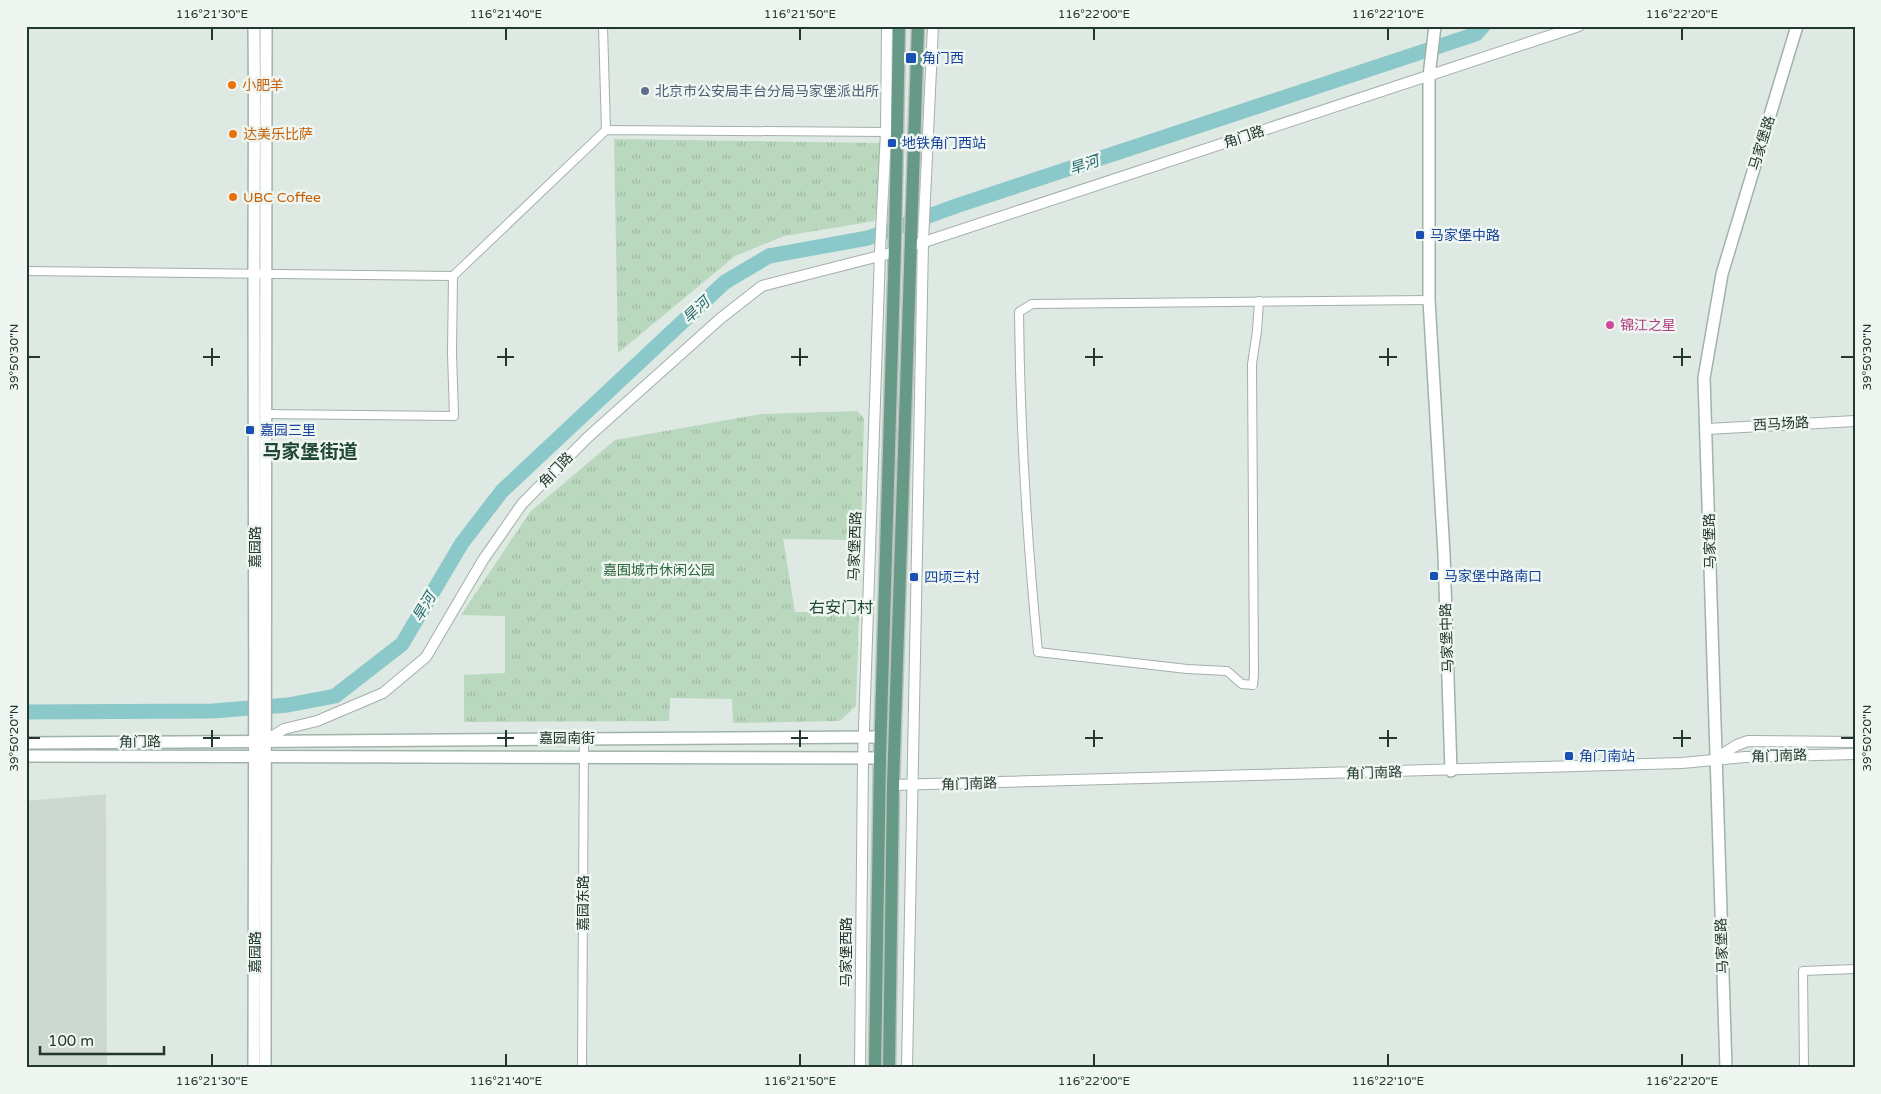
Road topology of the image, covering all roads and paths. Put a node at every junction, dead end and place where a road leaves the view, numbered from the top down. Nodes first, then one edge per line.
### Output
1 (254, 26) edge
2 (266, 26) edge
3 (603, 26) edge
4 (887, 26) edge
5 (899, 26) edge
6 (918, 26) edge
7 (933, 26) edge
8 (1579, 26) edge
9 (1797, 26) edge
10 (1435, 28) edge
11 (1429, 72) junction
12 (606, 130) junction
13 (886, 132) junction
14 (924, 238) junction
15 (910, 243) junction
16 (895, 248) junction
17 (880, 254) junction
18 (26, 271) edge
19 (260, 273) junction
20 (453, 276) junction
21 (1429, 300) junction
22 (1259, 301) junction
23 (266, 414) junction
24 (1855, 421) edge
25 (1707, 428) junction
26 (261, 682) junction
27 (863, 737) junction
28 (880, 737) junction
29 (584, 738) junction
30 (260, 741) junction
31 (1855, 742) edge
32 (26, 743) edge
33 (1855, 754) edge
34 (259, 755) junction
35 (26, 756) edge
36 (583, 756) junction
37 (863, 758) junction
38 (880, 758) junction
39 (1715, 759) junction
40 (1451, 771) junction
41 (893, 786) junction
42 (914, 786) junction
43 (1855, 969) edge
44 (254, 1068) edge
45 (265, 1068) edge
46 (582, 1068) edge
47 (860, 1068) edge
48 (875, 1068) edge
49 (889, 1068) edge
50 (907, 1068) edge
51 (1726, 1068) edge
52 (1804, 1068) edge

1 - 19 main road, 嘉园路
2 - 19 main road, 嘉园路
3 - 12 street
4 - 13 street, 马家堡西路
5 - 16 main road
6 - 15 main road
7 - 14 street
8 - 11 street, 角门路
9 - 25 main road, 马家堡路
10 - 11 main road, 马家堡中路
11 - 14 street, 角门路
11 - 21 main road, 马家堡中路
12 - 13 street
12 - 20 street
13 - 17 street, 马家堡西路
14 - 15 street, 角门路
14 - 42 street
15 - 41 main road
16 - 17 street, 角门路
16 - 28 main road
17 - 27 street, 马家堡西路
17 - 30 street, 角门路
18 - 19 street
19 - 20 street
19 - 23 main road, 嘉园路
19 - 26 main road, 嘉园路
20 - 23 street
21 - 22 street
21 - 40 main road, 马家堡中路
22 - 22 street
23 - 26 main road, 嘉园路
24 - 25 street, 西马场路
25 - 39 main road, 马家堡路
26 - 30 main road, 嘉园路
27 - 28 main road, 嘉园南街
27 - 29 main road, 嘉园南街
27 - 37 street, 马家堡西路
28 - 38 main road
29 - 30 main road, 嘉园南街
29 - 36 street, 嘉园东路
30 - 32 main road, 角门路
30 - 34 main road, 嘉园路
31 - 39 street
33 - 39 street, 角门南路
34 - 35 main road, 角门路
34 - 36 main road, 嘉园南街
34 - 44 main road, 嘉园路
34 - 45 main road, 嘉园路
36 - 37 main road, 嘉园南街
36 - 46 street, 嘉园东路
37 - 38 main road, 嘉园南街
37 - 47 street, 马家堡西路
38 - 48 main road
39 - 40 street, 角门南路
39 - 51 main road, 马家堡路
40 - 42 street, 角门南路
41 - 42 street, 角门南路
41 - 49 main road
42 - 50 street
43 - 52 street

